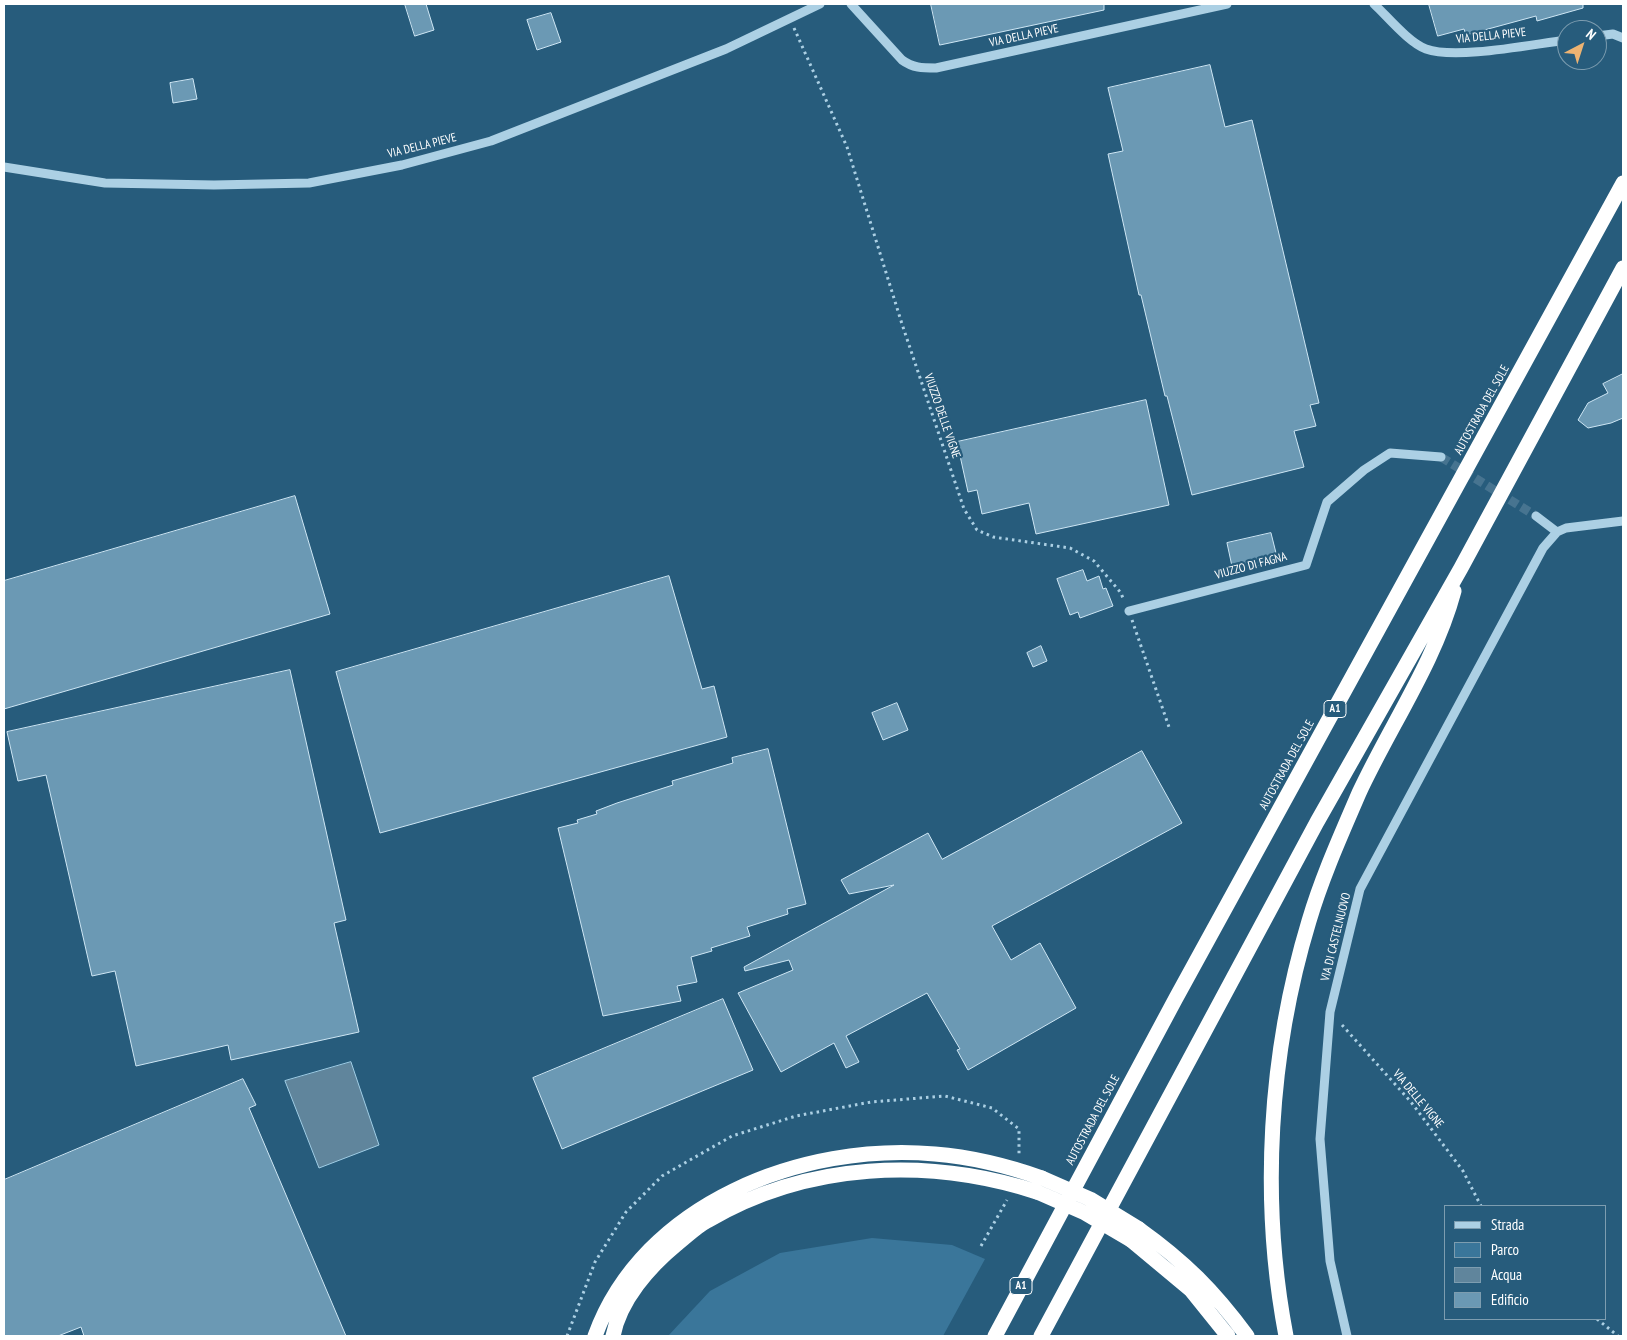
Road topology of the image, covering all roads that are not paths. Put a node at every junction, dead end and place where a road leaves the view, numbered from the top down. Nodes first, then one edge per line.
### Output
1 (820, 4) edge
2 (851, 4) edge
3 (1227, 4) edge
4 (1374, 4) edge
5 (1607, 35) edge
6 (1623, 38) edge
7 (1557, 41) edge
8 (4, 167) edge
9 (1623, 183) edge
10 (1623, 268) edge
11 (1441, 457) tunnel mouth
12 (1536, 516) tunnel mouth
13 (1623, 521) edge
14 (1557, 532) junction
15 (1461, 568) junction
16 (1129, 611) road end
17 (1040, 1185) junction
18 (1135, 1234) junction
19 (595, 1336) edge
20 (613, 1336) edge
21 (995, 1336) edge
22 (1041, 1336) edge
23 (1228, 1336) edge
24 (1247, 1336) edge
25 (1286, 1336) edge
26 (1347, 1336) edge

1 - 8 street, VIA DELLA PIEVE
2 - 3 street, VIA DELLA PIEVE
4 - 7 street, VIA DELLA PIEVE
5 - 6 street
9 - 21 highway, AUTOSTRADA DEL SOLE / A1
10 - 15 highway
11 - 16 street, VIUZZO DI FAGNA
12 - 14 street
13 - 14 street
14 - 26 street, VIA DI CASTELNUOVO
15 - 22 highway
15 - 25 highway
17 - 18 highway, bridge
17 - 19 highway
17 - 20 highway
18 - 23 highway
18 - 24 highway

